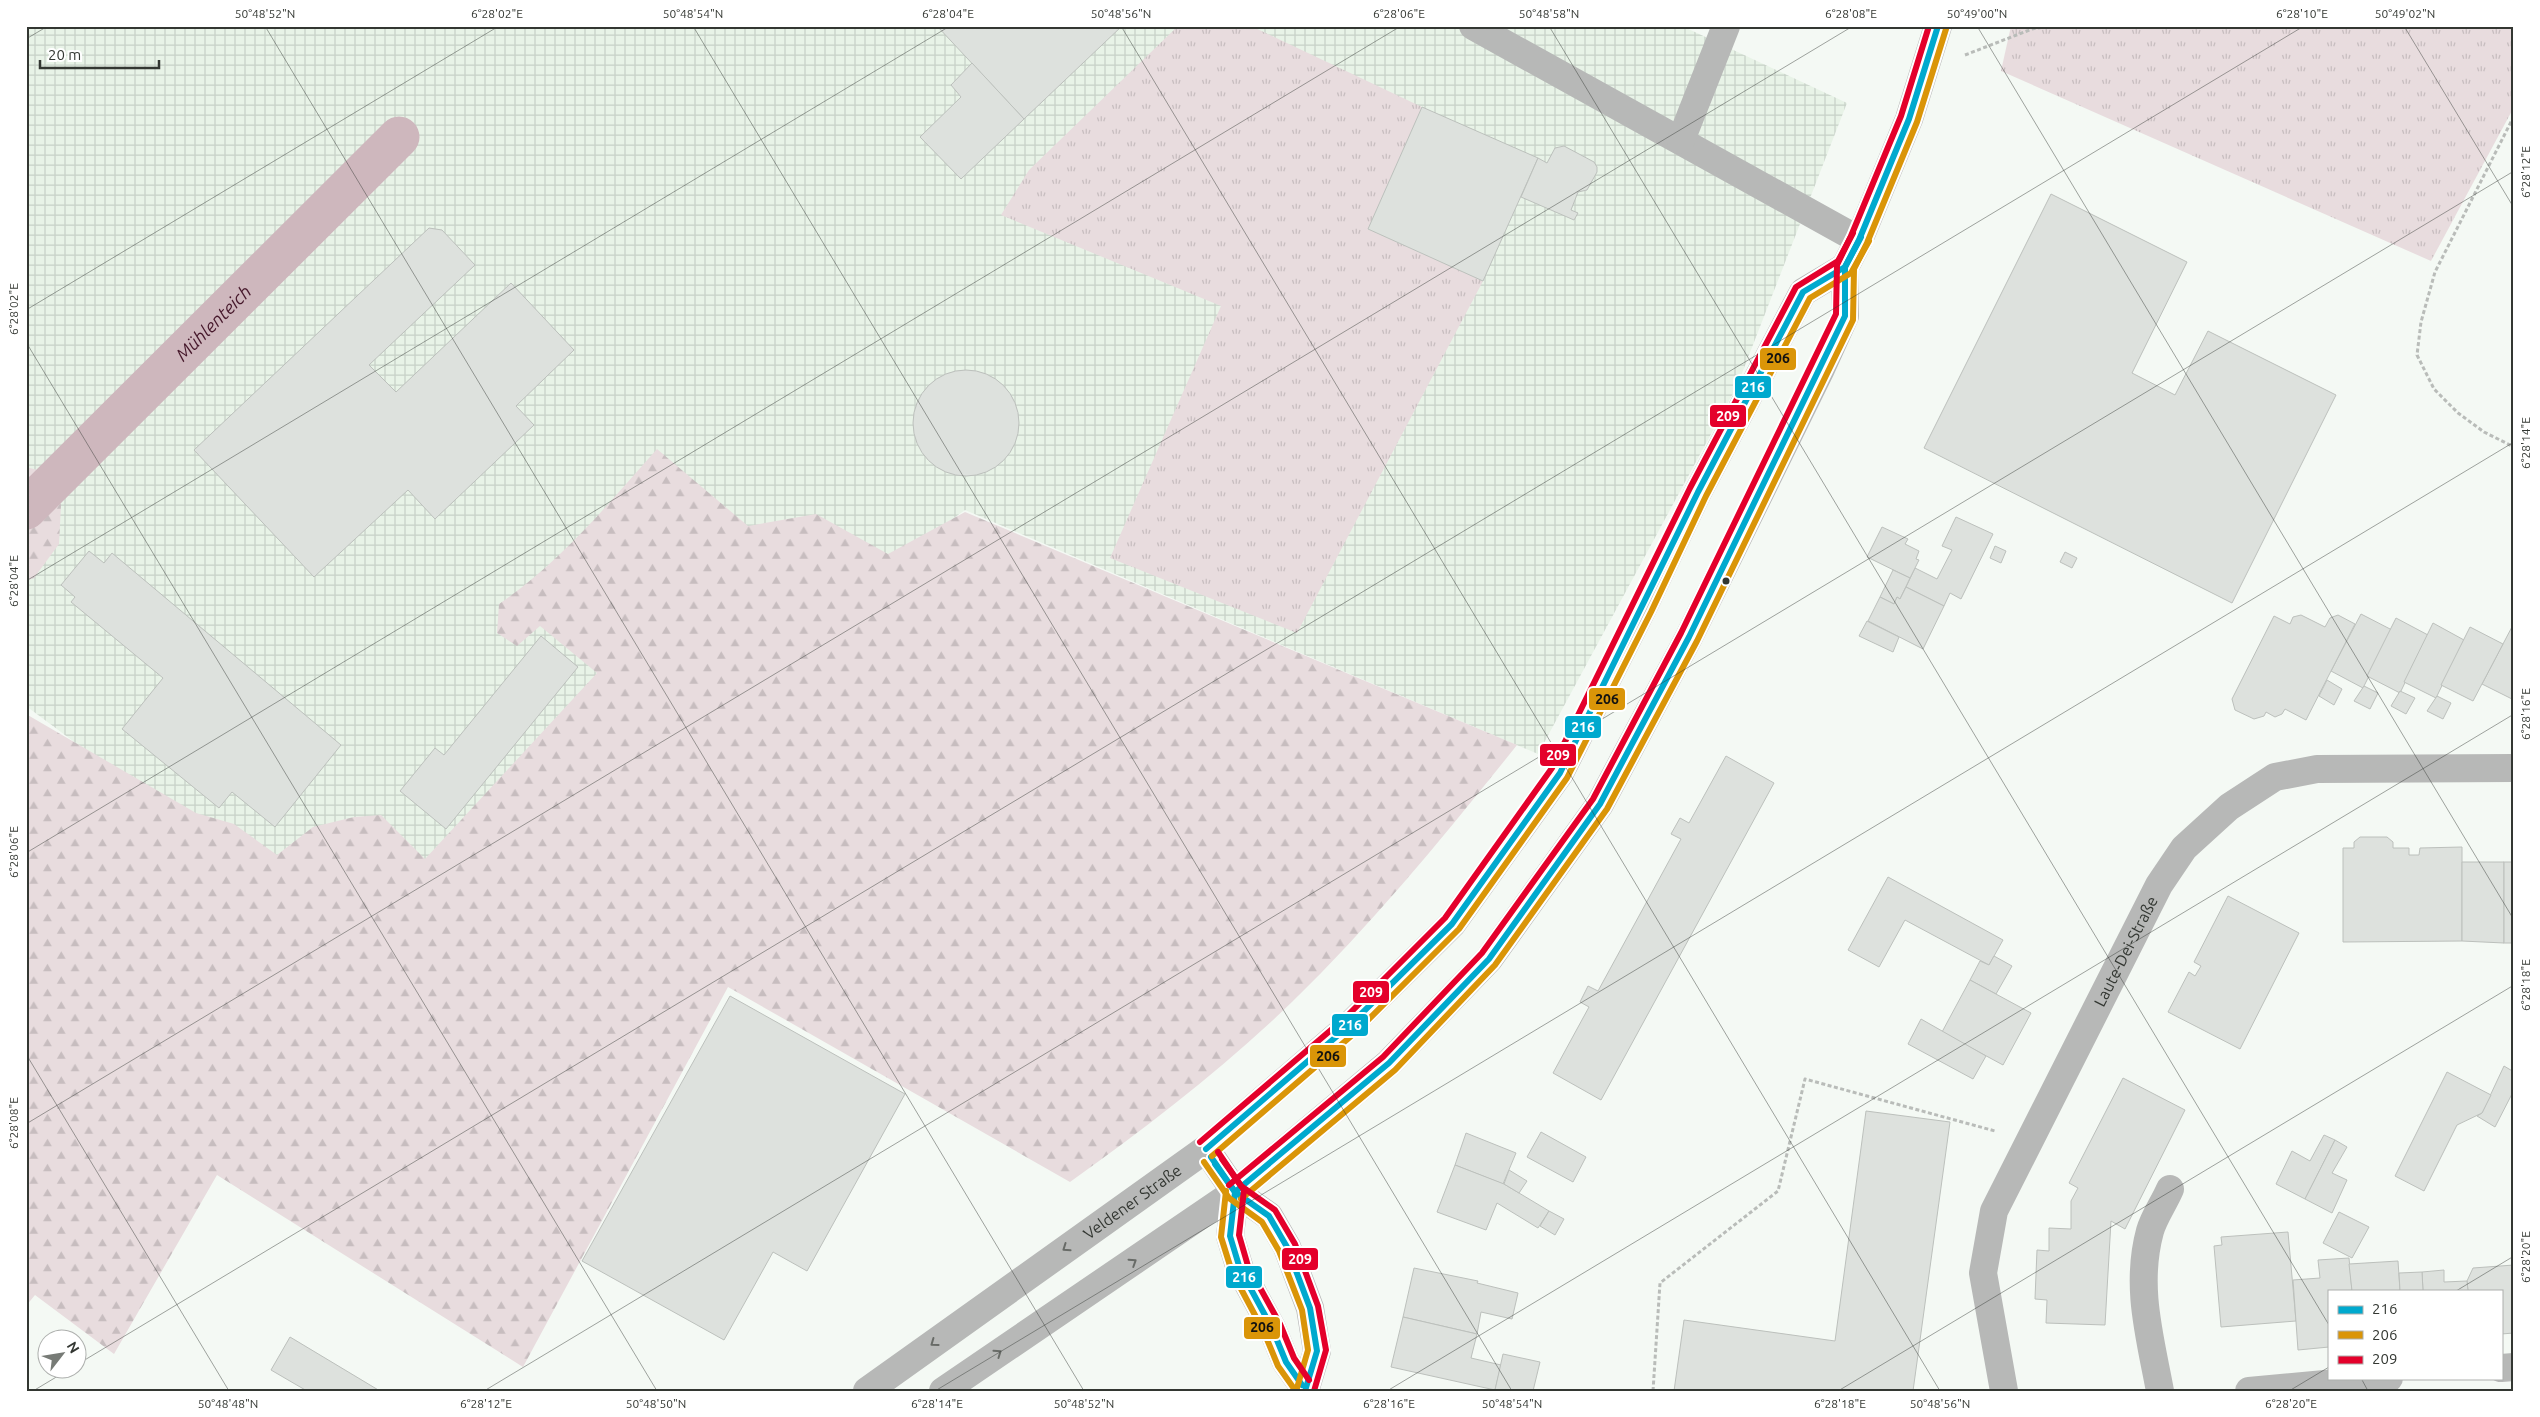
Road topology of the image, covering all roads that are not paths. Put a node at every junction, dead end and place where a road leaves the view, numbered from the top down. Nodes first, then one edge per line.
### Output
1 (1473, 26) edge
2 (1726, 26) edge
3 (1938, 26) edge
4 (1681, 140) junction
5 (1859, 240) junction
6 (1845, 267) junction
7 (2514, 768) edge
8 (1206, 1149) junction
9 (2170, 1189) dead end
10 (1235, 1192) junction
11 (2367, 1380) edge
12 (1308, 1390) edge
13 (866, 1391) edge
14 (943, 1391) edge
15 (2004, 1391) edge
16 (2160, 1391) edge
17 (2249, 1391) edge

1 - 4 street
2 - 4 street
3 - 5 street
4 - 5 street
5 - 6 street
6 - 8 street, Veldener Straße
6 - 10 street
7 - 15 street, Laute-Dei-Straße
8 - 10 street
8 -> 13 street, Veldener Straße
9 - 16 street
10 - 12 street
10 - 12 street
14 -> 10 street
11 - 17 street

